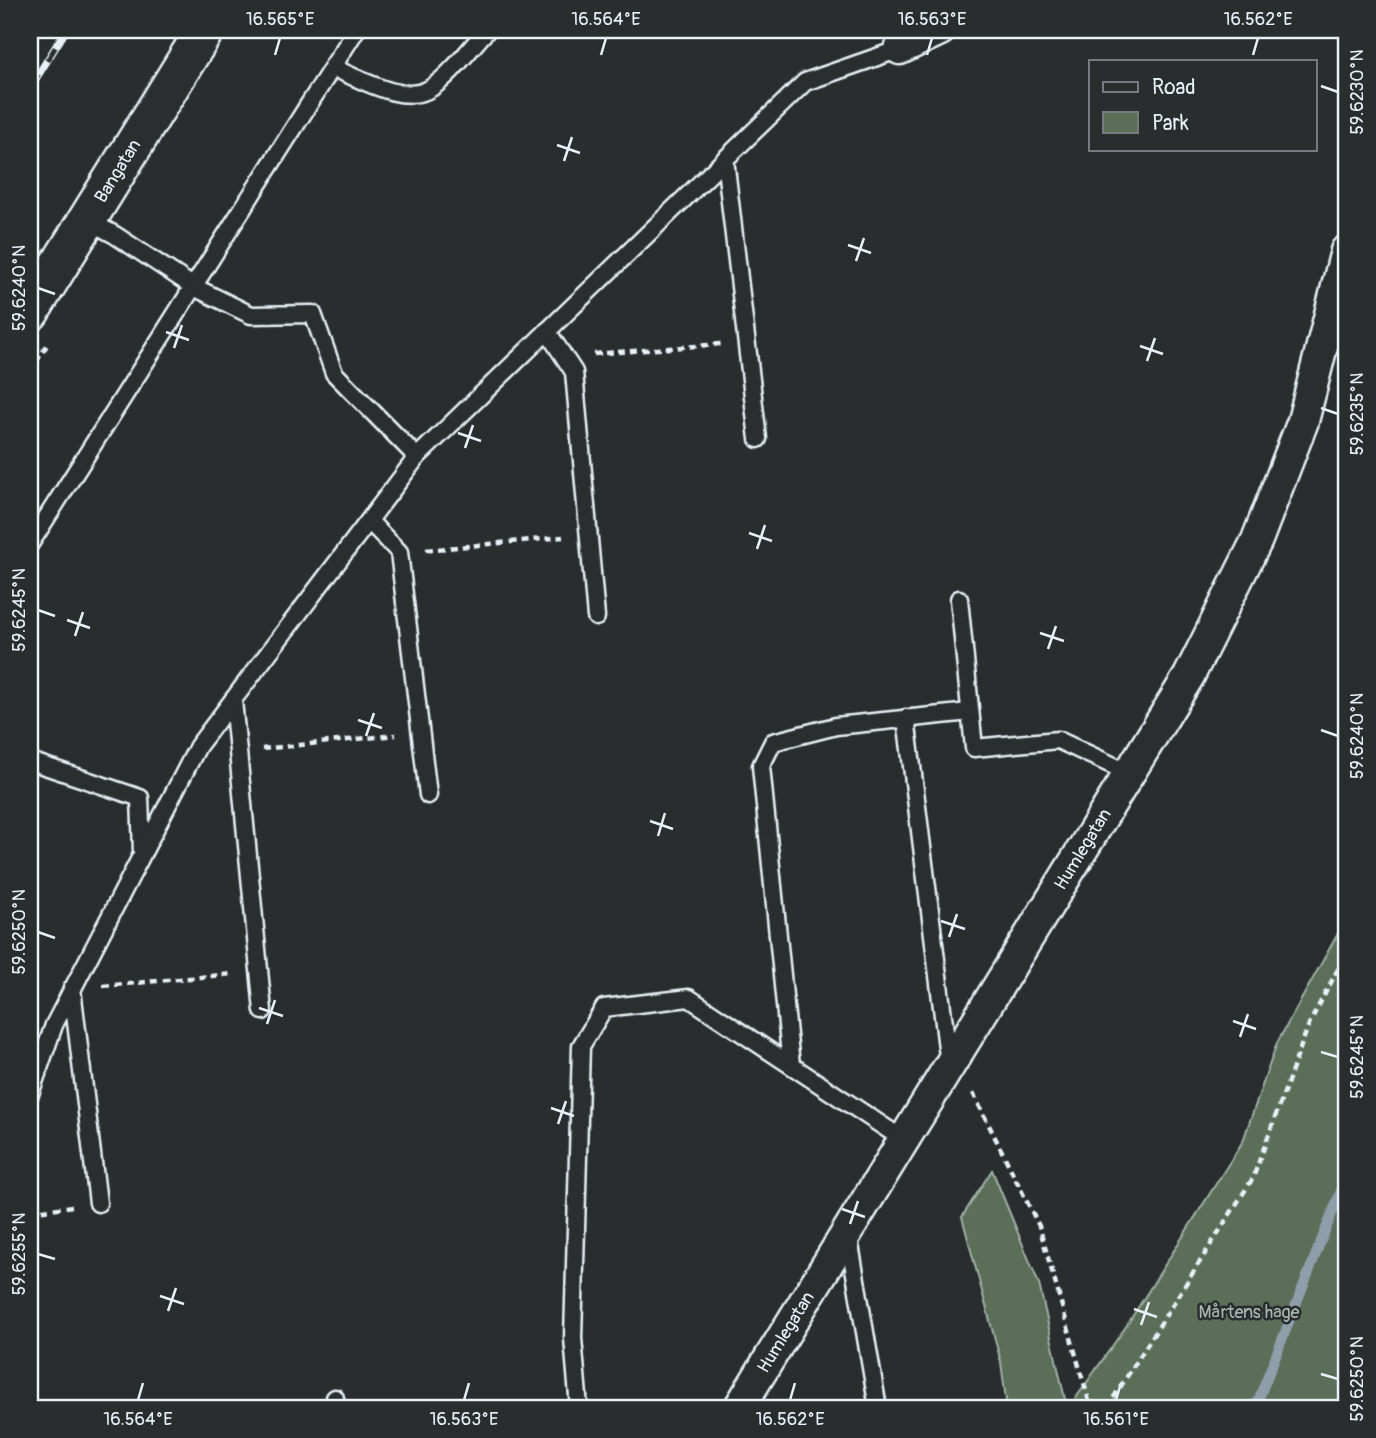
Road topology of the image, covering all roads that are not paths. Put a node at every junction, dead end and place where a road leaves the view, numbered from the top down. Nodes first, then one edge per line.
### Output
1 (205, 30) edge
2 (356, 30) edge
3 (487, 30) edge
4 (940, 30) edge
5 (900, 50) joint
6 (333, 68) junction
7 (725, 159) junction
8 (87, 220) junction
9 (1346, 251) edge
10 (194, 287) junction
11 (30, 312) edge
12 (547, 331) junction
13 (758, 439) dead end
14 (417, 457) junction
15 (369, 521) junction
16 (30, 544) edge
17 (959, 599) dead end
18 (596, 617) dead end
19 (233, 700) junction
20 (970, 712) junction
21 (906, 718) junction
22 (30, 761) edge
23 (1129, 773) junction
24 (428, 795) dead end
25 (142, 855) junction
26 (72, 989) junction
27 (262, 1011) dead end
28 (790, 1065) junction
29 (949, 1066) junction
30 (30, 1094) edge
31 (904, 1140) junction
32 (97, 1203) road end
33 (848, 1231) junction
34 (579, 1408) edge
35 (739, 1408) edge
36 (878, 1408) edge

1 - 8 street, Bangatan
2 - 6 lane
3 - 6 lane
4 - 5 street
5 - 7 lane
6 - 10 lane
7 - 12 lane
7 - 13 lane
8 - 10 lane
8 - 11 street, Bangatan
9 - 23 street, Humlegatan
10 - 14 lane
10 - 16 lane
12 - 14 lane
12 - 18 lane
14 - 15 lane
15 - 19 lane
15 - 24 lane
17 - 20 lane
19 - 25 lane
19 - 27 lane
20 - 21 lane
20 - 23 lane
21 - 28 lane
21 - 29 lane
22 - 25 lane
23 - 29 street, Humlegatan
25 - 26 lane
26 - 30 lane
26 - 32 lane
28 - 31 lane
28 - 34 lane
29 - 31 street, Humlegatan
31 - 33 street, Humlegatan
33 - 35 street, Humlegatan
33 - 36 lane

